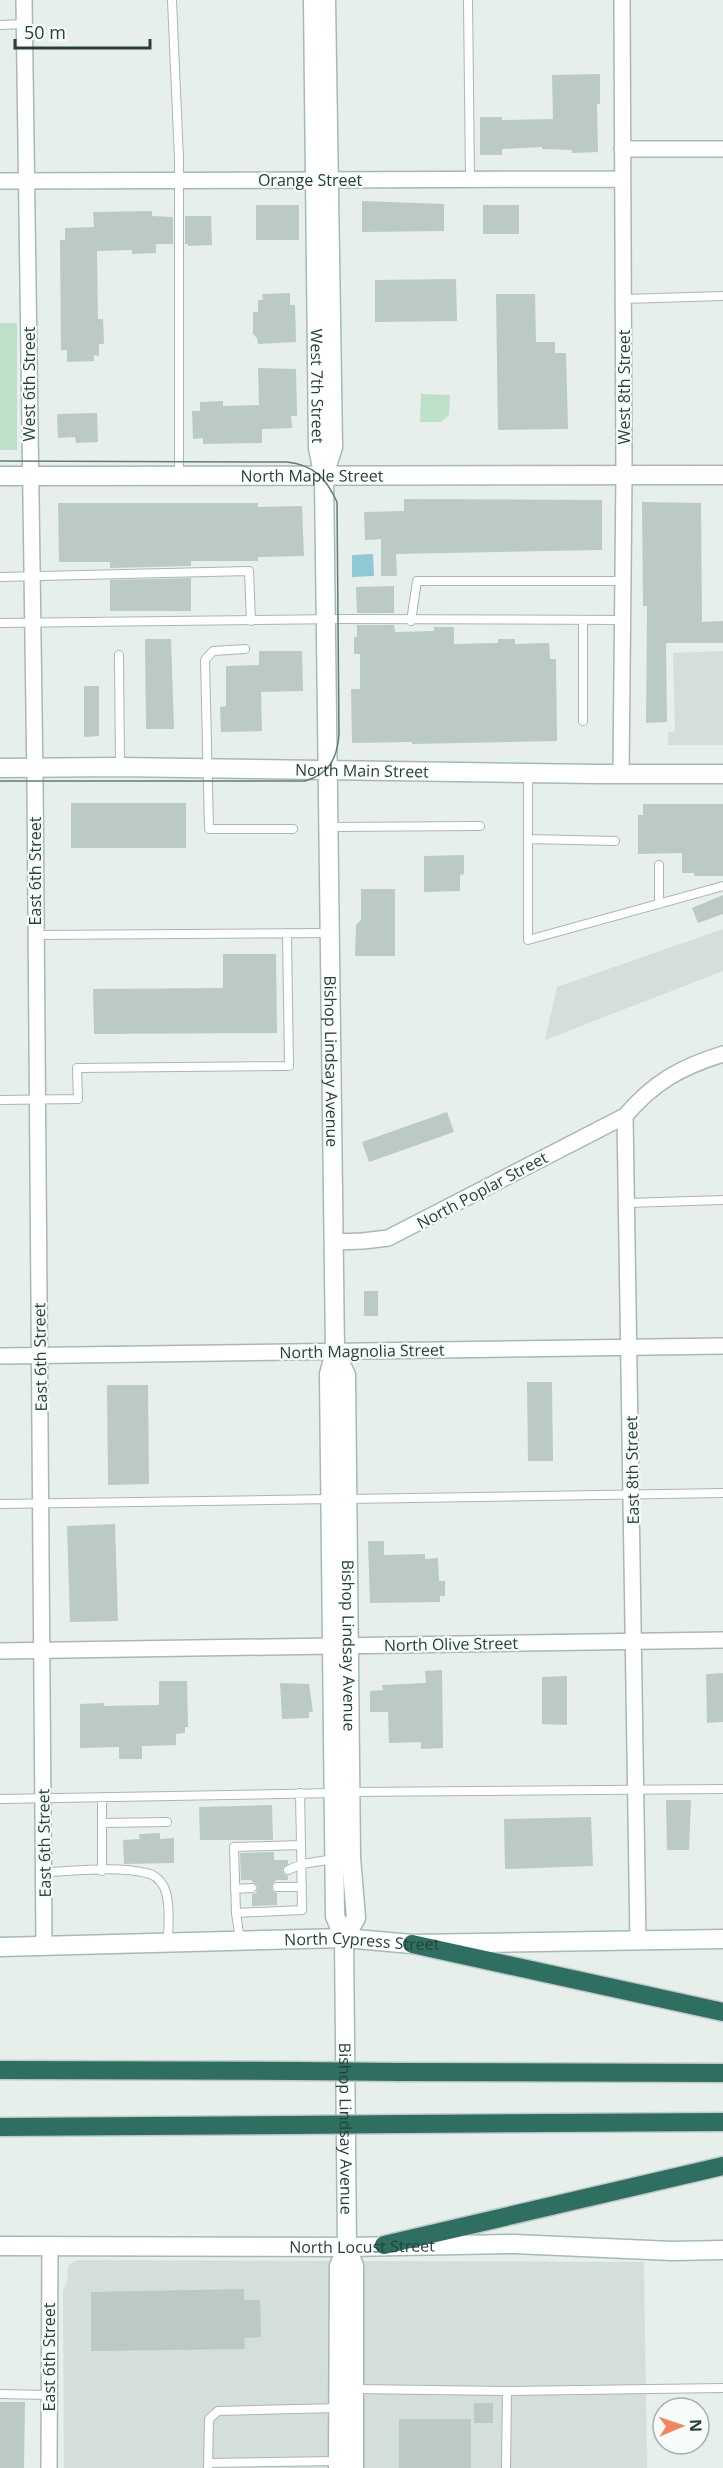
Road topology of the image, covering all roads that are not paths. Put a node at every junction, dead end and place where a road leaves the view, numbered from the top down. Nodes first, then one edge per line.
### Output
1 (24, 0) edge
2 (172, 0) edge
3 (313, 0) edge
4 (326, 0) edge
5 (468, 0) edge
6 (622, 0) edge
7 (24, 24) junction
8 (0, 25) edge
9 (723, 148) edge
10 (622, 149) junction
11 (621, 179) junction
12 (323, 180) junction
13 (470, 180) junction
14 (0, 181) edge
15 (26, 181) junction
16 (178, 182) junction
17 (723, 296) edge
18 (623, 299) junction
19 (624, 474) junction
20 (723, 475) edge
21 (0, 476) edge
22 (30, 476) junction
23 (180, 476) junction
24 (323, 477) junction
25 (0, 577) edge
26 (31, 577) junction
27 (623, 581) junction
28 (325, 620) junction
29 (584, 620) junction
30 (623, 620) junction
31 (251, 621) junction
32 (411, 621) junction
33 (32, 622) junction
34 (0, 623) edge
35 (245, 649) dead end
36 (118, 655) dead end
37 (583, 721) dead end
38 (34, 767) junction
39 (120, 767) junction
40 (0, 768) edge
41 (208, 768) junction
42 (327, 771) junction
43 (528, 773) junction
44 (621, 774) junction
45 (723, 774) edge
46 (480, 826) dead end
47 (328, 827) junction
48 (293, 829) dead end
49 (528, 839) junction
50 (615, 841) dead end
51 (659, 865) dead end
52 (723, 886) edge
53 (659, 904) junction
54 (287, 933) junction
55 (329, 933) junction
56 (36, 935) junction
57 (723, 1054) edge
58 (0, 1100) edge
59 (38, 1100) junction
60 (625, 1116) junction
61 (723, 1200) edge
62 (627, 1203) junction
63 (333, 1242) junction
64 (723, 1346) edge
65 (630, 1347) junction
66 (335, 1352) junction
67 (0, 1356) edge
68 (40, 1356) junction
69 (723, 1493) edge
70 (632, 1494) junction
71 (338, 1499) junction
72 (41, 1503) junction
73 (0, 1504) edge
74 (723, 1640) edge
75 (634, 1641) junction
76 (341, 1646) junction
77 (42, 1650) junction
78 (0, 1651) edge
79 (723, 1789) edge
80 (636, 1790) junction
81 (343, 1792) junction
82 (300, 1793) junction
83 (102, 1797) junction
84 (43, 1798) junction
85 (0, 1799) edge
86 (167, 1822) dead end
87 (102, 1823) junction
88 (301, 1845) junction
89 (335, 1858) junction
90 (302, 1864) junction
91 (288, 1870) dead end
92 (102, 1871) junction
93 (44, 1872) junction
94 (277, 1887) dead end
95 (302, 1887) junction
96 (252, 1888) dead end
97 (235, 1889) junction
98 (236, 1913) junction
99 (344, 1938) junction
100 (240, 1940) junction
101 (723, 1940) edge
102 (168, 1942) junction
103 (638, 1942) junction
104 (412, 1944) junction
105 (45, 1946) junction
106 (0, 1947) edge
107 (723, 2012) edge
108 (0, 2070) edge
109 (723, 2073) edge
110 (723, 2122) edge
111 (0, 2127) edge
112 (723, 2166) edge
113 (384, 2245) junction
114 (0, 2246) edge
115 (50, 2246) junction
116 (347, 2247) junction
117 (723, 2250) edge
118 (723, 2388) edge
119 (507, 2391) junction
120 (0, 2394) edge
121 (49, 2395) junction
122 (349, 2402) junction
123 (346, 2465) edge
124 (208, 2466) edge
125 (49, 2468) edge
126 (506, 2468) edge

1 - 7 street, West 6th Street
2 - 16 lane
3 - 12 main road, West 7th Street
4 - 12 main road
5 - 13 lane
6 - 10 street, West 8th Street
7 - 8 lane
7 - 15 street, West 6th Street
9 - 10 street
10 - 11 street, West 8th Street
11 - 13 street, Orange Street
11 - 18 street, West 8th Street
12 - 13 street, Orange Street
12 - 16 street, Orange Street
12 - 24 main road, West 7th Street
14 - 15 street, Orange Street
15 - 16 street, Orange Street
15 - 22 street, West 6th Street
16 - 23 lane
17 - 18 lane
18 - 19 street, West 8th Street
19 - 20 main road, North Maple Street
19 - 24 main road, North Maple Street
19 - 27 street, West 8th Street
21 - 22 main road, North Maple Street
22 - 23 main road, North Maple Street
22 - 26 street, West 6th Street
23 - 24 main road, North Maple Street
24 - 28 main road, West 7th Street
25 - 26 lane
26 - 31 lane
26 - 33 street, West 6th Street
27 - 30 street, West 8th Street
27 - 32 lane
28 - 31 lane
28 - 32 lane
28 - 42 main road, West 7th Street
29 - 30 lane
29 - 32 lane
29 - 37 lane
30 - 44 street, West 8th Street
31 - 33 lane
33 - 34 lane
33 - 38 street, West 6th Street
35 - 41 lane
36 - 39 lane
38 - 39 main road, North Main Street
38 - 40 main road, North Main Street
38 - 56 street, East 6th Street
39 - 41 main road, North Main Street
41 - 42 main road, North Main Street
41 - 48 lane
42 - 43 main road, North Main Street
42 - 47 main road, Bishop Lindsay Avenue
43 - 44 main road, North Main Street
43 - 49 lane
44 - 45 main road, North Main Street
46 - 47 lane
47 - 55 main road, Bishop Lindsay Avenue
49 - 50 lane
49 - 53 lane
51 - 53 lane
52 - 53 lane
54 - 55 lane
54 - 56 lane
54 - 59 lane
55 - 63 main road, Bishop Lindsay Avenue
56 - 59 street, East 6th Street
57 - 60 street
58 - 59 lane
59 - 68 street, East 6th Street
60 - 62 street, East 8th Street
60 - 63 street, North Poplar Street
61 - 62 lane
62 - 65 street, East 8th Street
63 - 66 main road, Bishop Lindsay Avenue
64 - 65 street, North Magnolia Street
65 - 66 street, North Magnolia Street
65 - 70 street, East 8th Street
66 - 68 street, North Magnolia Street
66 - 71 main road, Bishop Lindsay Avenue
67 - 68 street, North Magnolia Street
68 - 72 street, East 6th Street
69 - 70 lane
70 - 71 lane
70 - 75 street, East 8th Street
71 - 72 lane
71 - 76 main road, Bishop Lindsay Avenue
72 - 73 lane
72 - 77 street, East 6th Street
74 - 75 street, North Olive Street
75 - 76 street, North Olive Street
75 - 80 street, East 8th Street
76 - 77 street, North Olive Street
76 - 81 main road, Bishop Lindsay Avenue
77 - 78 street, North Olive Street
77 - 84 street, East 6th Street
79 - 80 lane
80 - 81 lane
80 - 103 street, East 8th Street
81 - 82 lane
81 - 89 main road, Bishop Lindsay Avenue
81 - 99 main road, Bishop Lindsay Avenue
82 - 83 lane
82 - 88 lane
83 - 84 lane
83 - 87 lane
84 - 85 lane
84 - 93 street, East 6th Street
86 - 87 lane
87 - 92 lane
88 - 90 lane
88 - 97 lane
89 - 90 lane
89 - 99 main road, Bishop Lindsay Avenue
90 - 91 lane
90 - 95 lane
92 - 93 lane
92 - 102 lane
93 - 105 street, East 6th Street
94 - 95 lane
95 - 98 lane
96 - 97 lane
97 - 98 lane
98 - 100 lane
99 - 100 main road, North Cypress Street
99 - 104 main road, North Cypress Street
99 - 116 main road, Bishop Lindsay Avenue
100 - 102 main road, North Cypress Street
101 - 103 main road, North Cypress Street
102 - 105 main road, North Cypress Street
103 - 104 main road, North Cypress Street
104 - 107 highway
105 - 106 main road, North Cypress Street
108 - 109 highway, bridge
110 - 111 highway, bridge
112 - 113 highway
113 - 116 main road, North Locust Street
113 - 117 main road, North Locust Street
114 - 115 main road, North Locust Street
115 - 116 main road, North Locust Street
115 - 121 street, East 6th Street
116 - 122 main road, Bishop Lindsay Avenue
116 - 122 main road, Bishop Lindsay Avenue
118 - 119 lane
119 - 122 lane
119 - 126 lane
120 - 121 lane
121 - 125 street, East 6th Street
122 - 123 main road, Bishop Lindsay Avenue
122 - 124 lane
123 - 124 lane

